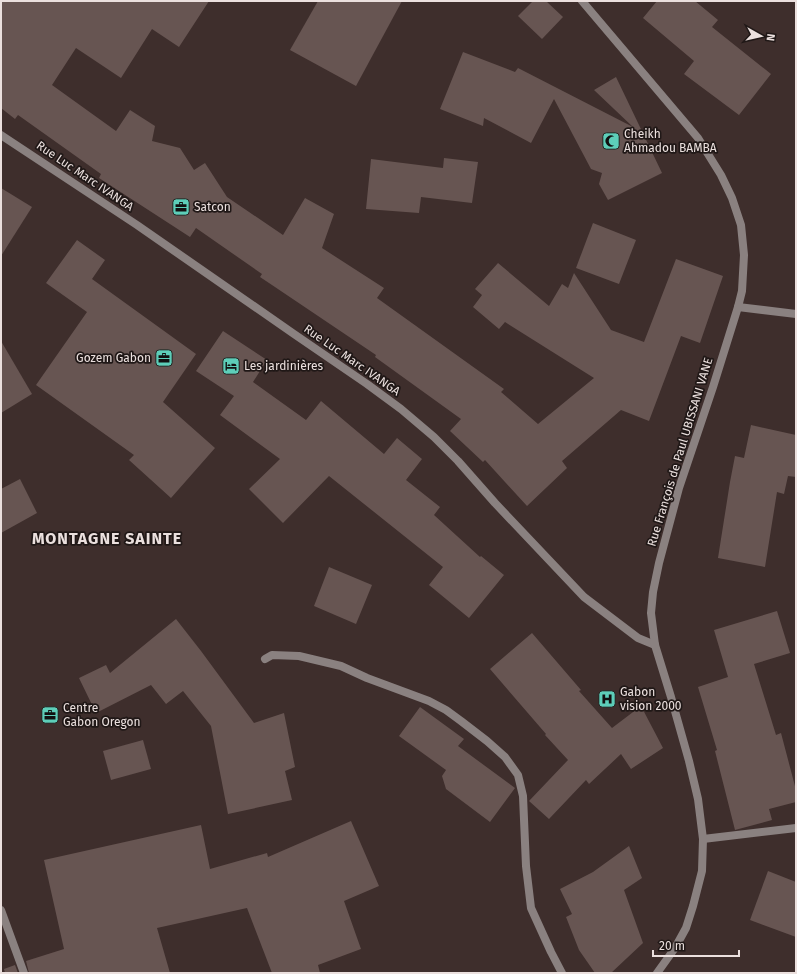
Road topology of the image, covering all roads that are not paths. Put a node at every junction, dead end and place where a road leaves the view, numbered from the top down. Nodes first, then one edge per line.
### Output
1 (582, 1) edge
2 (1, 135) edge
3 (738, 307) junction
4 (796, 314) edge
5 (655, 645) junction
6 (266, 659) dead end
7 (796, 828) edge
8 (703, 838) junction
9 (1, 910) edge
10 (24, 973) edge
11 (562, 973) edge
12 (658, 973) edge

1 - 3 street, Rue François de Paul UBISSANI VANE
2 - 5 street, Rue Luc Marc IVANGA
3 - 4 street
3 - 5 street, Rue François de Paul UBISSANI VANE
5 - 8 street, Rue François de Paul UBISSANI VANE
6 - 11 street
7 - 8 street
8 - 12 street, Rue François de Paul UBISSANI VANE
9 - 10 street

